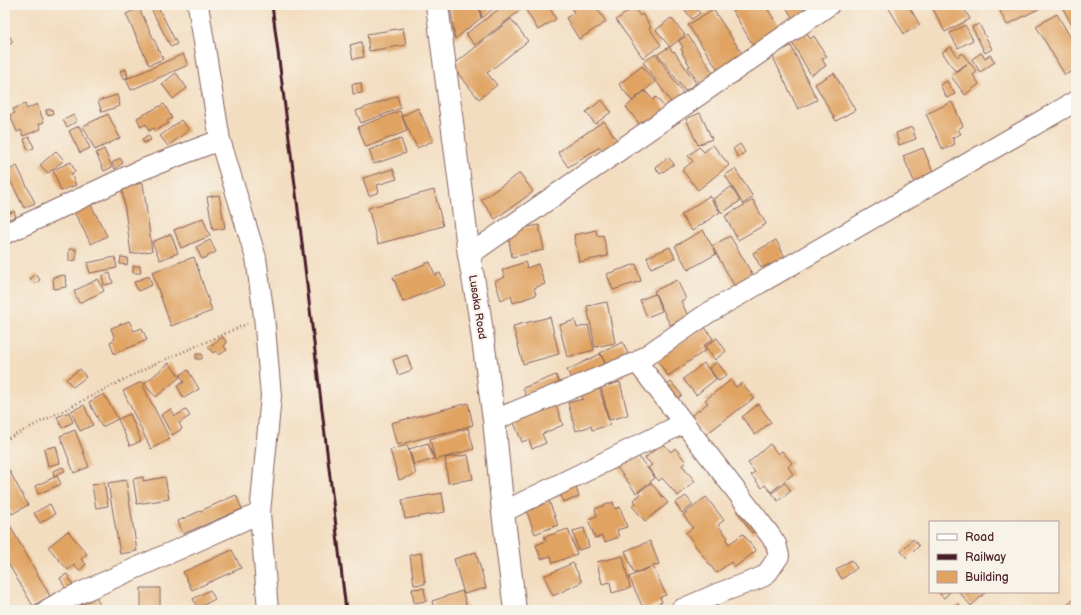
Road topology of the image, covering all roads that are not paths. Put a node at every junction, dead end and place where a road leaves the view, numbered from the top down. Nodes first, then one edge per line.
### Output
1 (198, 5) edge
2 (437, 5) edge
3 (829, 5) edge
4 (1076, 101) edge
5 (220, 140) junction
6 (5, 234) edge
7 (469, 255) junction
8 (637, 362) junction
9 (494, 420) junction
10 (684, 423) junction
11 (503, 512) junction
12 (260, 513) junction
13 (47, 610) edge
14 (268, 610) edge
15 (515, 610) edge
16 (680, 610) edge

1 - 5 street
2 - 7 street, Lusaka Road
3 - 7 street
4 - 8 street
5 - 6 street
5 - 12 street
7 - 9 street, Lusaka Road
8 - 9 street
8 - 10 street
9 - 11 street, Lusaka Road
10 - 11 street
10 - 16 street
11 - 15 street, Lusaka Road
12 - 13 street
12 - 14 street

